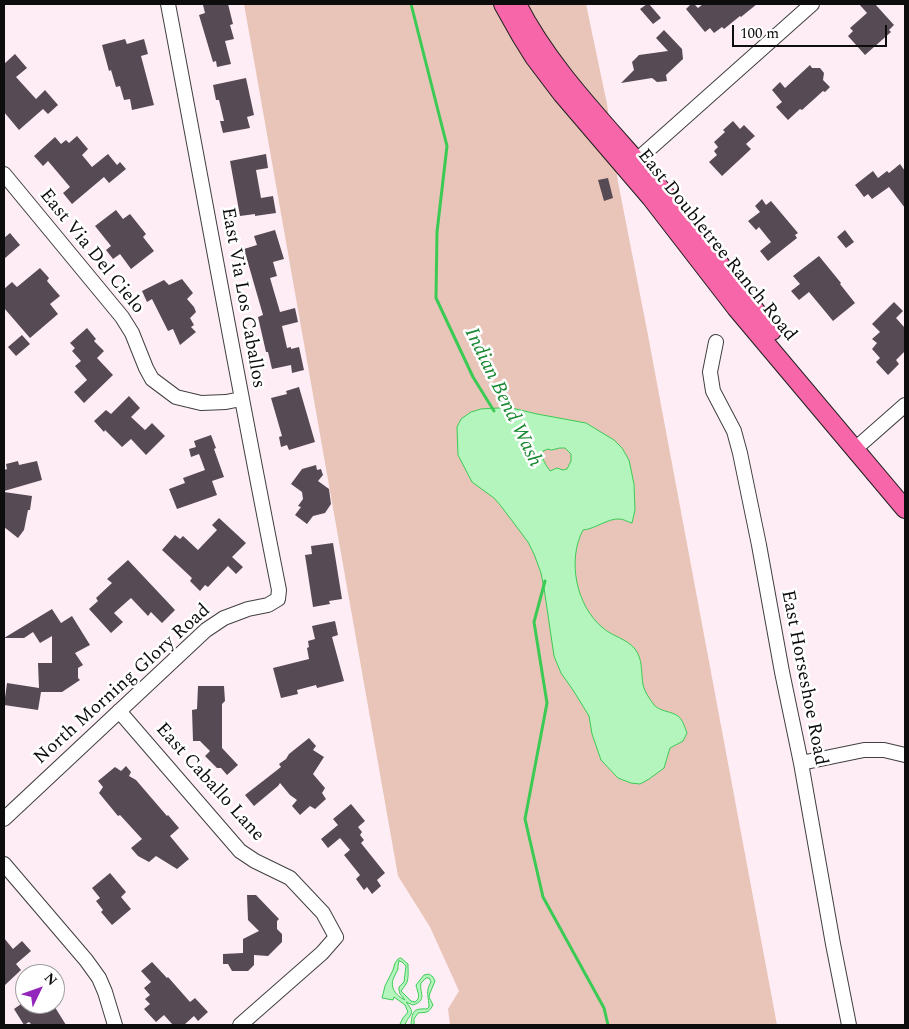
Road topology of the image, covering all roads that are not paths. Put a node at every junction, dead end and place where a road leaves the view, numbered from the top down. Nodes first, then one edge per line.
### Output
1 (168, 4) edge
2 (503, 4) edge
3 (517, 4) edge
4 (812, 4) edge
5 (632, 164) junction
6 (4, 174) edge
7 (716, 342) dead end
8 (241, 399) junction
9 (905, 405) edge
10 (860, 445) junction
11 (905, 490) edge
12 (905, 509) edge
13 (278, 599) joint
14 (119, 711) junction
15 (905, 755) edge
16 (801, 763) junction
17 (4, 819) edge
18 (4, 864) edge
19 (115, 1025) edge
20 (240, 1025) edge
21 (849, 1025) edge

1 - 8 street, East Via Los Caballos
2 - 5 main road, East Doubletree Ranch Road
3 - 5 main road, East Doubletree Ranch Road
4 - 5 street
5 - 10 main road, East Doubletree Ranch Road
6 - 8 street, East Via Del Cielo
7 - 16 street, East Horseshoe Road
8 - 13 street, East Via Los Caballos
9 - 10 street
10 - 11 main road, East Doubletree Ranch Road
10 - 12 main road, East Doubletree Ranch Road
13 - 14 street, North Morning Glory Road
14 - 17 street, North Morning Glory Road
14 - 20 street, East Caballo Lane
15 - 16 street
16 - 21 street, East Horseshoe Road
18 - 19 street

